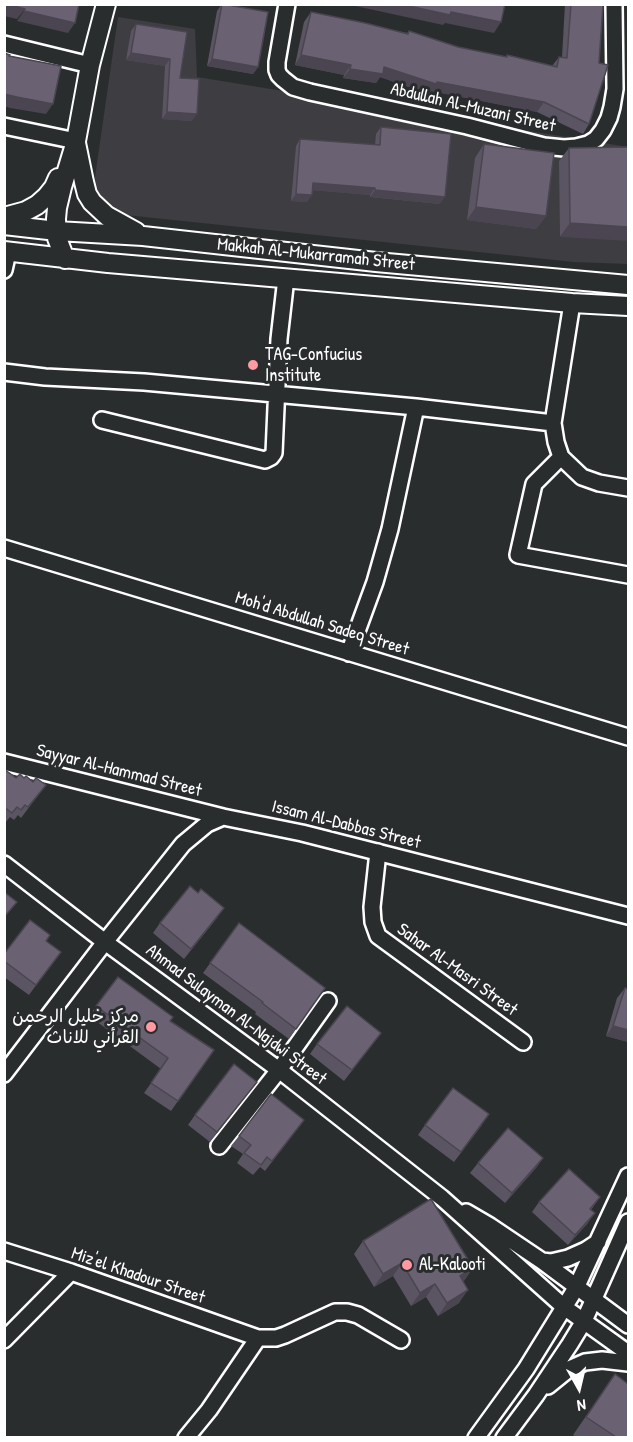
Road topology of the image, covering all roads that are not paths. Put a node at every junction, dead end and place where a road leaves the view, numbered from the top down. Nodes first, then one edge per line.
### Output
1 (106, 4) edge
2 (287, 4) edge
3 (614, 4) edge
4 (4, 44) edge
5 (90, 65) junction
6 (4, 126) edge
7 (76, 141) junction
8 (4, 217) edge
9 (4, 225) edge
10 (57, 231) junction
11 (143, 236) junction
12 (6, 258) edge
13 (65, 259) junction
14 (286, 278) junction
15 (628, 285) edge
16 (572, 303) junction
17 (628, 306) edge
18 (4, 372) edge
19 (276, 394) junction
20 (416, 406) junction
21 (102, 420) dead end
22 (553, 423) junction
23 (561, 457) junction
24 (628, 488) edge
25 (4, 548) edge
26 (628, 575) edge
27 (349, 653) junction
28 (628, 736) edge
29 (4, 762) edge
30 (223, 817) junction
31 (378, 852) junction
32 (4, 864) edge
33 (628, 916) edge
34 (105, 942) junction
35 (328, 1001) dead end
36 (523, 1042) dead end
37 (279, 1070) junction
38 (4, 1074) edge
39 (219, 1146) dead end
40 (628, 1176) edge
41 (442, 1198) junction
42 (628, 1222) edge
43 (598, 1242) junction
44 (4, 1251) edge
45 (542, 1262) junction
46 (71, 1272) junction
47 (576, 1288) junction
48 (594, 1299) junction
49 (564, 1307) junction
50 (584, 1321) junction
51 (628, 1325) edge
52 (258, 1338) junction
53 (4, 1340) edge
54 (401, 1340) dead end
55 (628, 1353) edge
56 (628, 1363) edge
57 (536, 1395) junction
58 (186, 1437) edge
59 (476, 1437) edge
60 (504, 1437) edge

1 - 5 main road
2 - 3 street, Abdullah Al-Muzani Street
4 - 5 street
5 - 7 main road
6 - 7 street
7 - 8 main road
7 - 10 main road
7 - 11 main road
9 - 10 main road, Makkah Al-Mukarramah Street
10 - 11 main road, Makkah Al-Mukarramah Street
10 - 13 main road
11 - 15 main road, Makkah Al-Mukarramah Street
12 - 13 main road, Makkah Al-Mukarramah Street
13 - 14 main road, Makkah Al-Mukarramah Street
14 - 16 main road, Makkah Al-Mukarramah Street
14 - 19 street
16 - 17 main road, Makkah Al-Mukarramah Street
16 - 22 street
18 - 19 street
19 - 20 street
19 - 21 street
20 - 22 street
20 - 27 street
22 - 23 street
23 - 24 street
23 - 26 street
25 - 27 street, Moh'd Abdullah Sadeq Street
27 - 28 street, Moh'd Abdullah Sadeq Street
29 - 30 street, Sayyar Al-Hammad Street
30 - 31 street, Issam Al-Dabbas Street
30 - 34 street
31 - 33 street, Issam Al-Dabbas Street
31 - 36 street, Sahar Al-Masri Street
32 - 34 street, Ahmad Sulayman Al-Najdwi Street
34 - 37 street, Ahmad Sulayman Al-Najdwi Street
34 - 38 street
35 - 37 street
37 - 39 street
37 - 41 street, Ahmad Sulayman Al-Najdwi Street
40 - 43 street
41 - 45 street, Ahmad Sulayman Al-Najdwi Street
41 - 49 street, Ahmad Sulayman Al-Najdwi Street
42 - 48 street
43 - 45 street
43 - 47 street
44 - 46 street, Miz'el Khadour Street
45 - 47 street, Ahmad Sulayman Al-Najdwi Street
46 - 52 street, Miz'el Khadour Street
46 - 53 street
47 - 48 street, Ahmad Sulayman Al-Najdwi Street
47 - 49 street
48 - 50 street
48 - 51 street, Ahmad Sulayman Al-Najdwi Street
49 - 50 street, Ahmad Sulayman Al-Najdwi Street
49 - 59 street
50 - 55 street, Ahmad Sulayman Al-Najdwi Street
50 - 57 street
52 - 54 street, Miz'el Khadour Street
52 - 58 street
56 - 57 street
57 - 60 street

